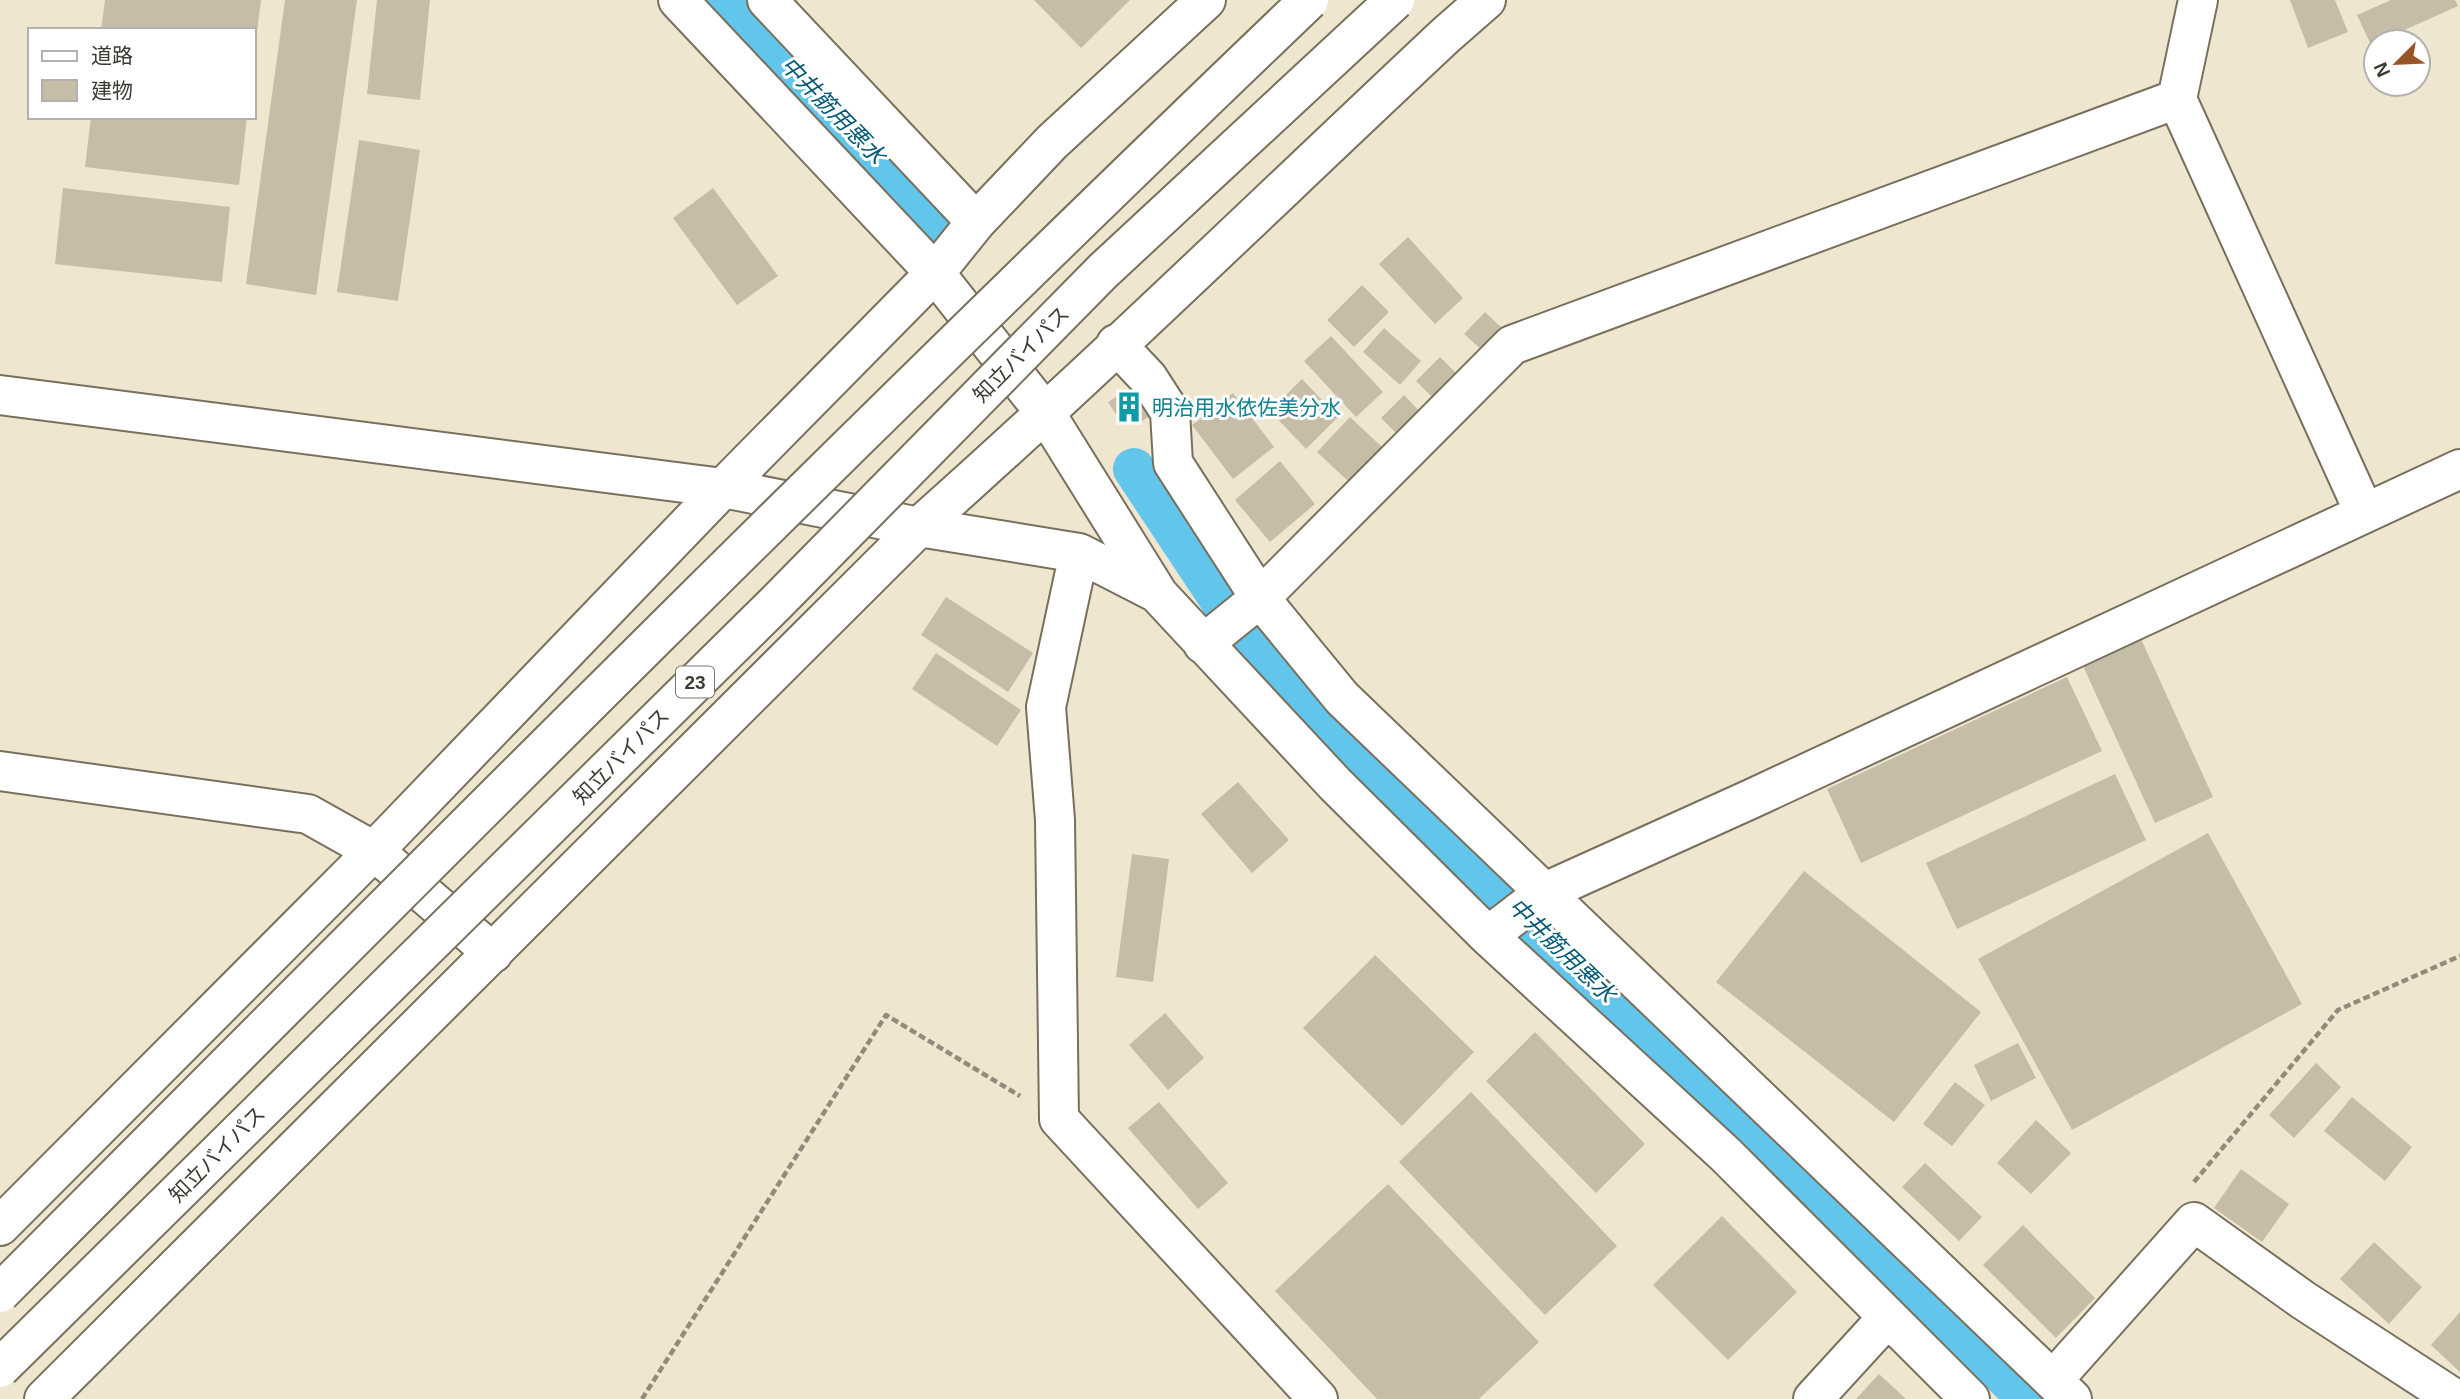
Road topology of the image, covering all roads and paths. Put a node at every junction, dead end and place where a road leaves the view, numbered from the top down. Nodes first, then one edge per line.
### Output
1 (678, 0) edge
2 (767, 0) edge
3 (1206, 0) edge
4 (1309, 0) edge
5 (1395, 0) edge
6 (1486, 0) edge
7 (2197, 0) edge
8 (2177, 99) junction
9 (976, 222) junction
10 (935, 273) junction
11 (1116, 344) junction
12 (0, 395) edge
13 (1046, 414) junction
14 (2460, 469) edge
15 (723, 488) junction
16 (2364, 512) junction
17 (919, 527) junction
18 (1080, 553) junction
19 (1157, 593) junction
20 (1254, 602) junction
21 (1211, 638) junction
22 (0, 771) edge
23 (374, 851) junction
24 (1545, 892) junction
25 (1488, 936) junction
26 (493, 953) junction
27 (2460, 956) edge
28 (1059, 1119) junction
29 (2194, 1222) junction
30 (0, 1226) edge
31 (0, 1293) edge
32 (1888, 1317) junction
33 (0, 1368) edge
34 (2063, 1389) edge
35 (44, 1399) edge
36 (642, 1399) edge
37 (1318, 1399) edge
38 (1813, 1399) edge
39 (1970, 1399) edge
40 (2455, 1399) edge

1 - 10 main road
2 - 9 main road
3 - 9 main road
4 - 31 main road, bridge
5 - 33 main road, 知立バイパス / 23, bridge
6 - 11 main road
7 - 8 main road
8 - 16 main road
8 - 20 main road
9 - 10 main road
10 - 13 main road
10 - 15 main road
11 - 13 main road
11 - 20 main road
12 - 15 main road
13 - 17 main road
13 - 19 main road
14 - 16 main road
15 - 17 main road
15 - 23 main road
16 - 24 main road
17 - 18 main road
17 - 26 main road
18 - 19 main road
18 - 28 main road
19 - 21 main road
20 - 21 main road
20 - 24 main road
21 - 25 main road
22 - 23 main road
23 - 26 main road
23 - 30 main road
24 - 25 main road
24 - 34 main road
25 - 32 main road
26 - 35 main road
27 - 29 path
28 - 36 path
28 - 37 main road
29 - 34 main road
29 - 40 main road
32 - 38 main road
32 - 39 main road

